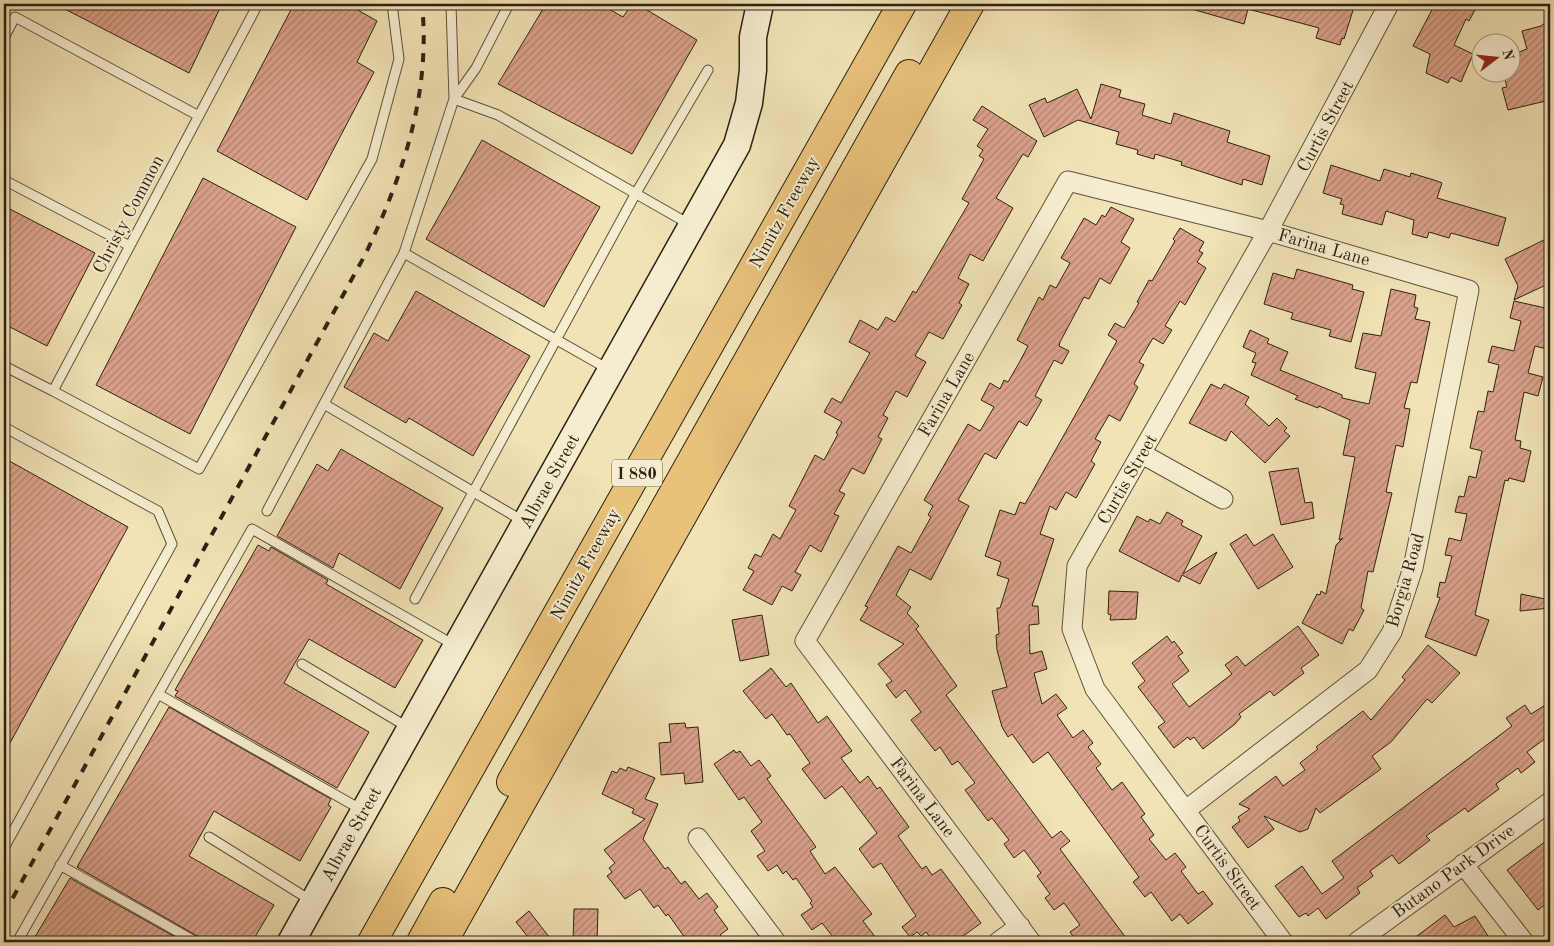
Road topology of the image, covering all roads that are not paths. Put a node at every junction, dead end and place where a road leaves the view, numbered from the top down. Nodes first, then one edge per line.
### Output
1 (258, 4) edge
2 (392, 4) edge
3 (451, 4) edge
4 (509, 4) edge
5 (760, 4) edge
6 (902, 4) edge
7 (948, 4) edge
8 (970, 4) edge
9 (1389, 4) edge
10 (4, 38) edge
11 (708, 70) dead end
12 (454, 99) junction
13 (199, 116) junction
14 (4, 180) edge
15 (636, 193) junction
16 (692, 226) junction
17 (1268, 231) junction
18 (130, 246) junction
19 (404, 253) junction
20 (1469, 290) joint
21 (557, 338) junction
22 (4, 366) edge
23 (611, 370) junction
24 (53, 391) junction
25 (324, 404) junction
26 (4, 427) edge
27 (1142, 454) junction
28 (473, 490) junction
29 (1223, 499) dead end
30 (267, 511) dead end
31 (526, 522) junction
32 (415, 599) dead end
33 (457, 646) junction
34 (302, 664) dead end
35 (158, 694) junction
36 (410, 728) junction
37 (1550, 802) edge
38 (1186, 810) junction
39 (364, 811) junction
40 (209, 837) dead end
41 (698, 838) dead end
42 (4, 848) edge
43 (1462, 864) junction
44 (60, 865) junction
45 (313, 902) junction
46 (1020, 926) junction
47 (17, 942) edge
48 (196, 942) edge
49 (290, 942) edge
50 (372, 942) edge
51 (421, 942) edge
52 (443, 942) edge
53 (776, 942) edge
54 (998, 942) edge
55 (1031, 942) edge
56 (1283, 942) edge
57 (1357, 942) edge
58 (1524, 942) edge

1 - 13 lane, Christy Common
2 - 24 lane
3 - 12 lane
4 - 12 lane
5 - 16 street, Albrae Street
6 - 50 highway, Nimitz Freeway / I 880
7 - 51 highway, I 880
8 - 52 highway
9 - 17 street, Curtis Street
10 - 13 lane
11 - 15 lane
12 - 15 lane
12 - 19 lane
13 - 18 lane, Christy Common
14 - 18 lane
15 - 16 lane
15 - 21 lane
16 - 23 street, Albrae Street
17 - 20 street, Farina Lane
17 - 27 street, Curtis Street
17 - 46 street, Farina Lane
18 - 24 lane, Christy Common
19 - 21 lane
19 - 25 lane
20 - 38 street, Borgia Road
21 - 23 lane
21 - 28 lane
22 - 24 lane
23 - 31 street, Albrae Street
25 - 28 lane
25 - 30 lane
26 - 42 lane
27 - 29 street
27 - 38 street, Curtis Street
28 - 31 lane
28 - 32 lane
31 - 33 street, Albrae Street
33 - 35 lane
33 - 36 street, Albrae Street
34 - 36 lane
35 - 39 lane
35 - 44 lane
36 - 39 street, Albrae Street
37 - 43 street, Butano Park Drive
38 - 56 street, Curtis Street
39 - 45 street, Albrae Street
40 - 45 lane
41 - 53 street
43 - 57 street, Butano Park Drive
43 - 58 street
44 - 47 lane
44 - 48 lane
45 - 49 street, Albrae Street
46 - 54 street
46 - 55 street, Farina Lane

